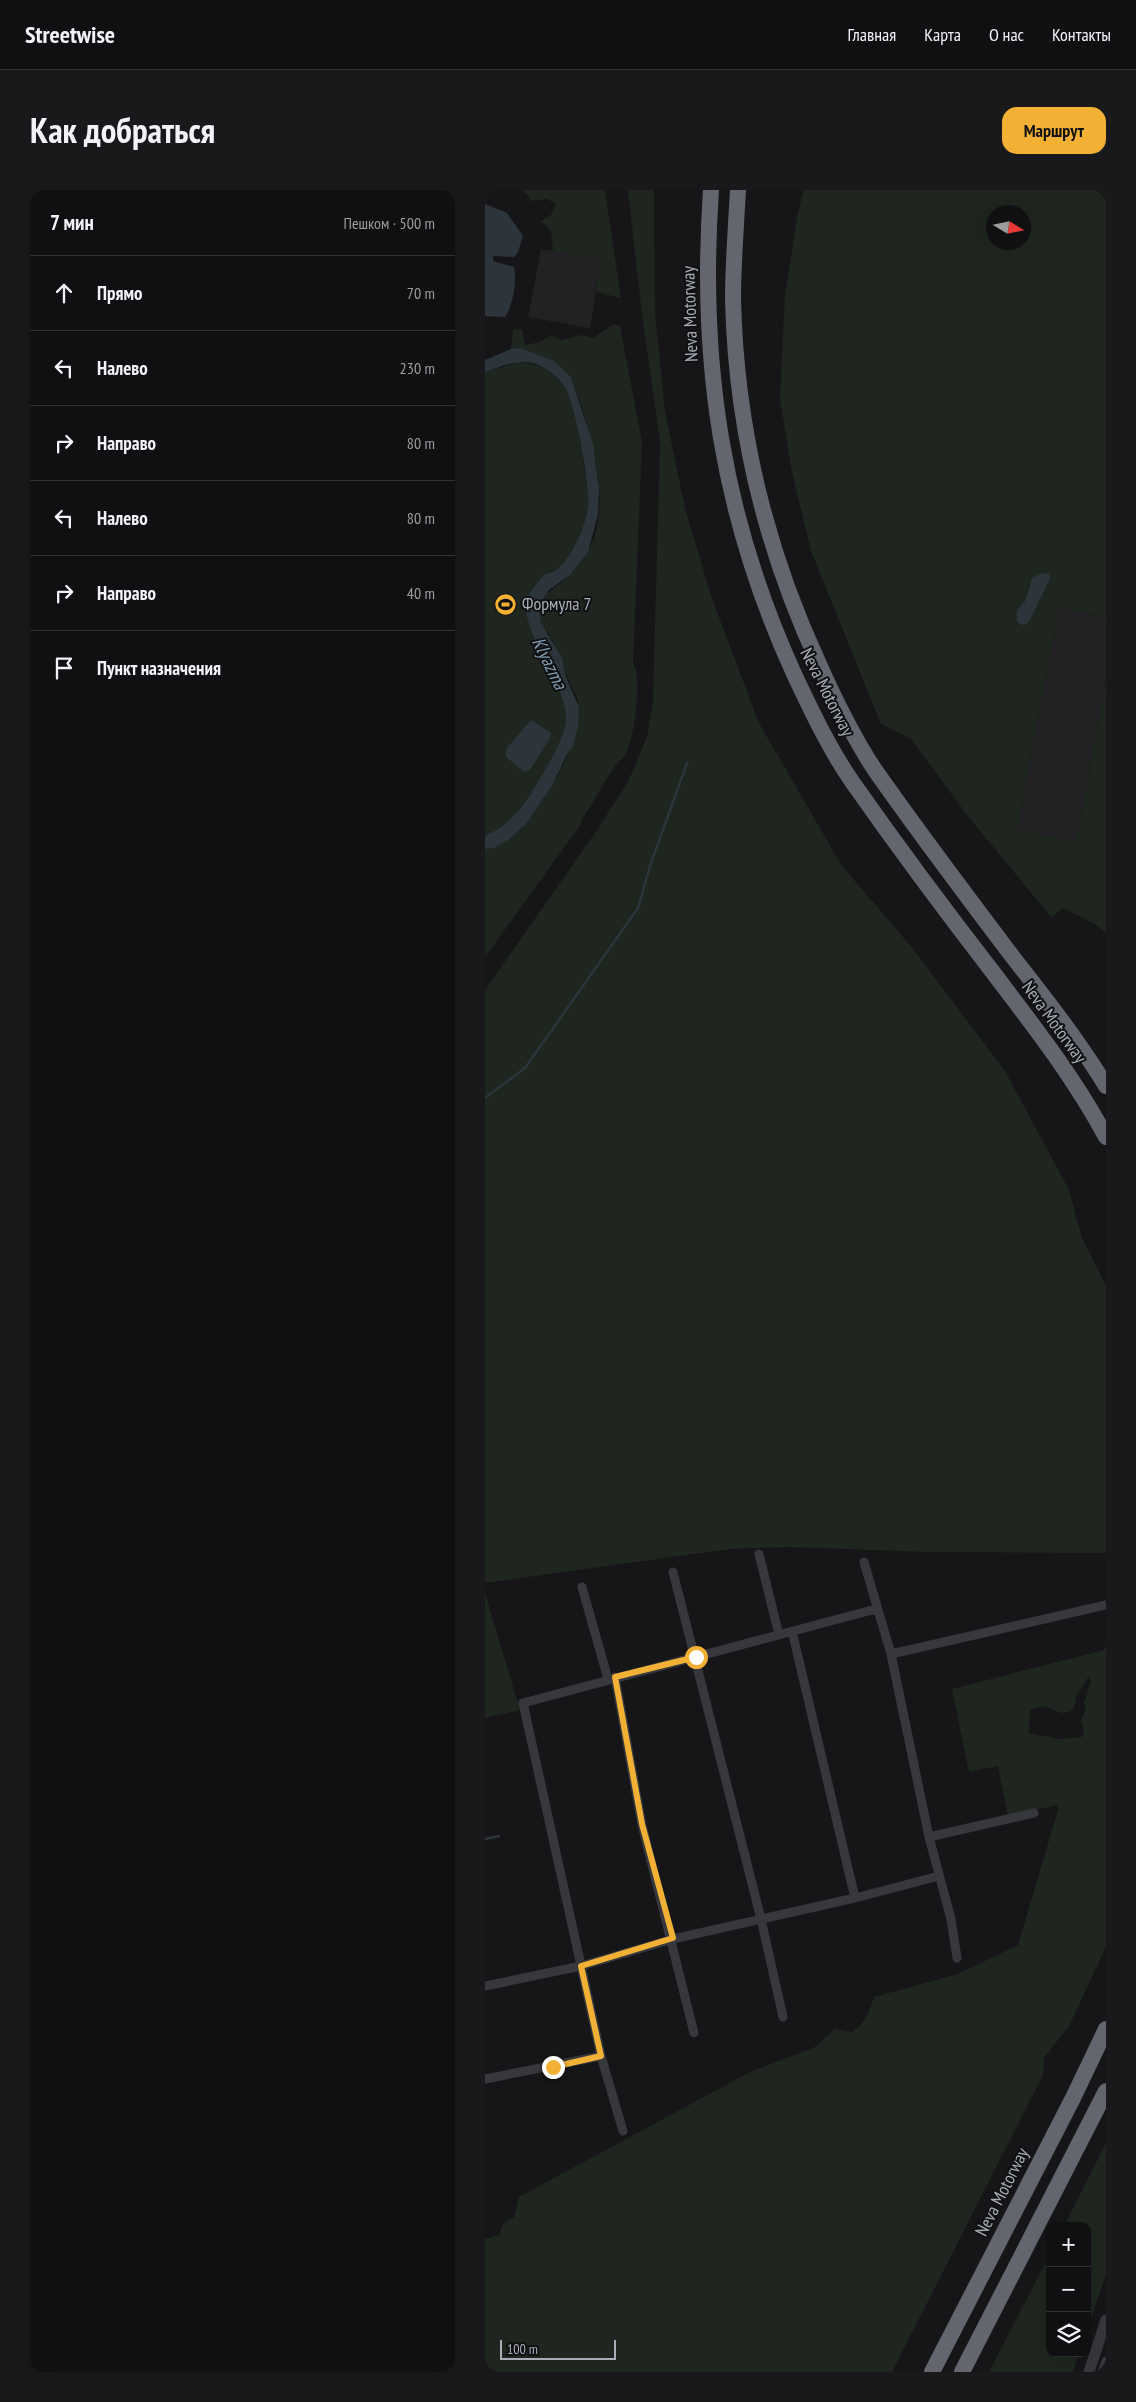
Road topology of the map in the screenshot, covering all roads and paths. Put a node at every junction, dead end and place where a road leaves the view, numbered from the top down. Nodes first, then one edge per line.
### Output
1 (711, 190) edge
2 (738, 190) edge
3 (1106, 1086) edge
4 (1106, 1137) edge
5 (759, 1554) dead end
6 (864, 1562) dead end
7 (673, 1572) dead end
8 (582, 1587) dead end
9 (1106, 1605) edge
10 (878, 1611) junction
11 (792, 1631) junction
12 (779, 1635) junction
13 (891, 1654) junction
14 (696, 1657) junction
15 (611, 1678) junction
16 (1034, 1813) dead end
17 (929, 1837) junction
18 (939, 1876) junction
19 (855, 1898) junction
20 (761, 1919) junction
21 (673, 1938) junction
22 (957, 1958) dead end
23 (581, 1966) junction
24 (485, 1986) edge
25 (783, 2017) dead end
26 (1106, 2029) edge
27 (694, 2033) dead end
28 (601, 2056) junction
29 (485, 2079) edge
30 (1106, 2091) edge
31 (623, 2131) dead end
32 (1106, 2320) edge
33 (1106, 2361) edge
34 (932, 2372) edge
35 (962, 2372) edge
36 (1089, 2372) edge
37 (1103, 2372) edge

1 - 4 highway, Neva Motorway
2 - 3 highway, Neva Motorway
5 - 12 street
6 - 10 street
7 - 14 street
8 - 15 street
9 - 13 street
10 - 11 street
10 - 13 street
11 - 12 street
11 - 19 street
12 - 14 street
13 - 17 street
14 - 15 street
14 - 20 street
15 - 21 street
15 - 23 street
16 - 17 street
17 - 18 street
18 - 19 street
18 - 22 street
19 - 20 street
20 - 21 street
20 - 25 street
21 - 23 street
21 - 27 street
23 - 24 street
23 - 28 street
26 - 34 highway, Neva Motorway
28 - 29 street
28 - 31 street
30 - 35 highway
32 - 36 street
33 - 37 street

